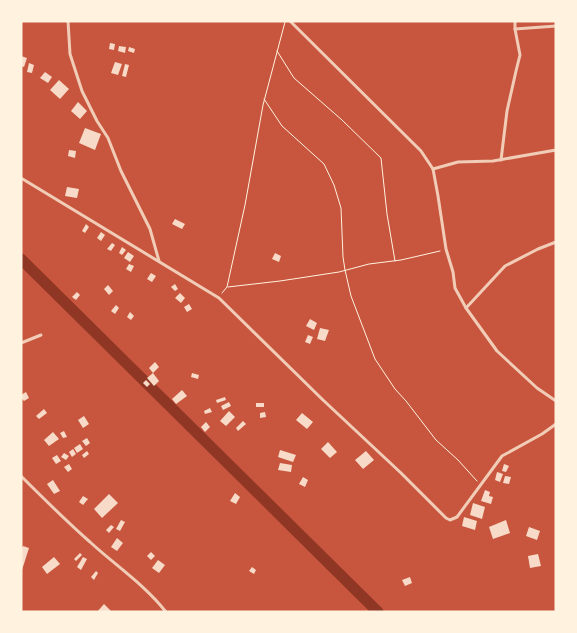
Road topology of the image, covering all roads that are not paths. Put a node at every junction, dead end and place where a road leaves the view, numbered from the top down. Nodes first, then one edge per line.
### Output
1 (68, 21) edge
2 (290, 21) edge
3 (515, 21) edge
4 (556, 26) edge
5 (515, 28) junction
6 (556, 150) edge
7 (501, 160) junction
8 (433, 169) junction
9 (21, 178) edge
10 (556, 242) edge
11 (159, 262) junction
12 (466, 308) junction
13 (41, 335) dead end
14 (21, 343) edge
15 (556, 401) edge
16 (556, 424) edge
17 (21, 476) edge
18 (166, 612) edge

1 - 11 street
2 - 8 street
3 - 5 street
4 - 5 street
5 - 7 street
6 - 7 street
7 - 8 street
8 - 12 street
9 - 11 street
10 - 12 street
11 - 16 street
12 - 15 street
13 - 14 street
17 - 18 street

